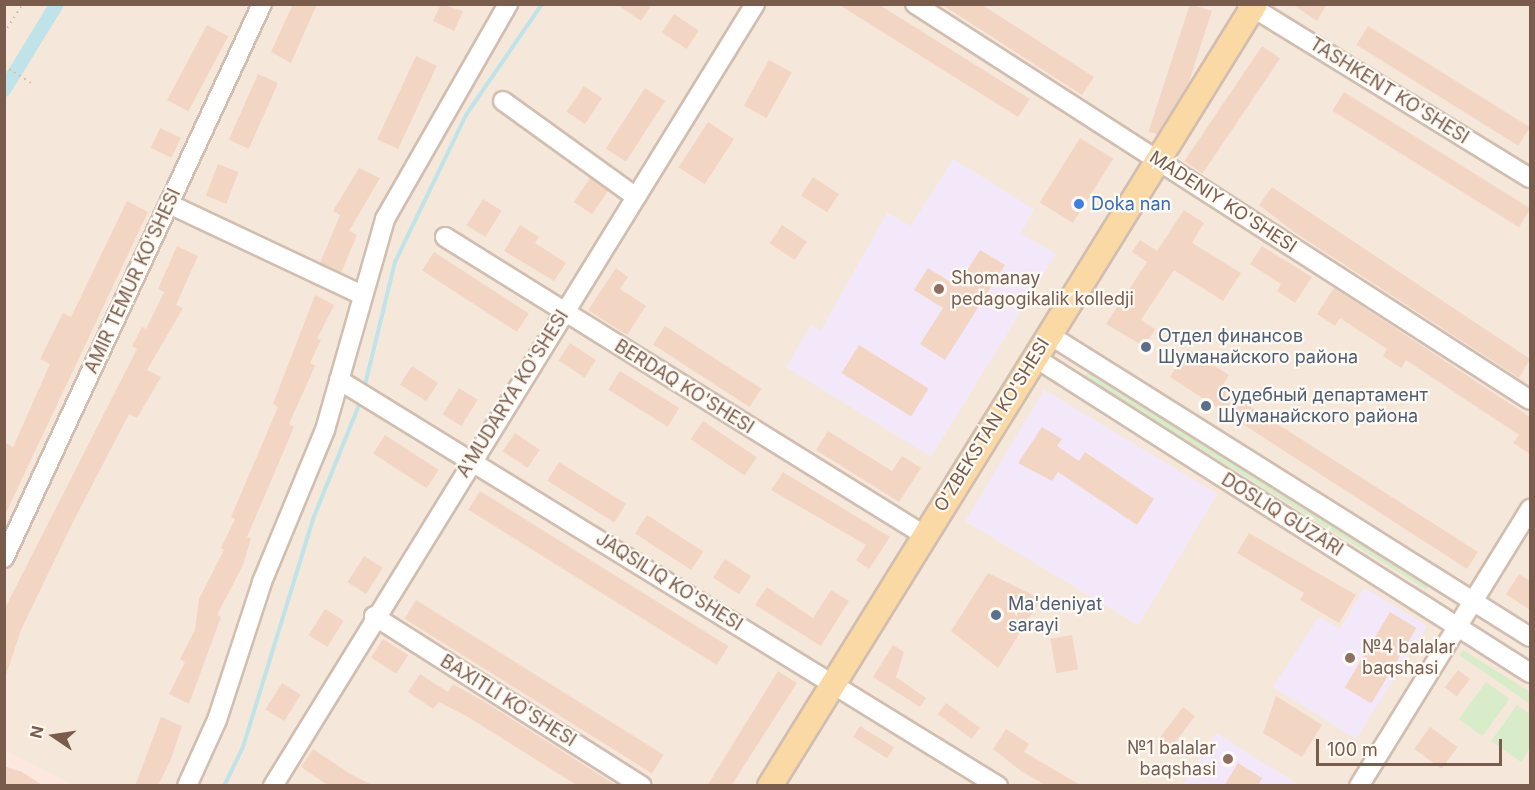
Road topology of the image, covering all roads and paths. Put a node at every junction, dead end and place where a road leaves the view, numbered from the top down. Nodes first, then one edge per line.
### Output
1 (23, 4) edge
2 (262, 4) edge
3 (508, 4) edge
4 (755, 4) edge
5 (915, 4) edge
6 (1252, 6) edge
7 (4, 33) edge
8 (4, 66) edge
9 (33, 84) dead end
10 (503, 101) dead end
11 (1158, 159) junction
12 (1530, 178) edge
13 (636, 197) junction
14 (169, 204) junction
15 (445, 237) dead end
16 (362, 295) junction
17 (564, 313) junction
18 (1048, 334) junction
19 (1082, 356) junction
20 (1034, 357) junction
21 (1068, 378) junction
22 (339, 380) junction
23 (1530, 400) edge
24 (471, 460) junction
25 (1530, 509) edge
26 (924, 535) junction
27 (4, 558) edge
28 (1474, 602) junction
29 (374, 615) junction
30 (1460, 627) junction
31 (1530, 637) edge
32 (1530, 673) edge
33 (832, 684) junction
34 (272, 785) edge
35 (187, 786) edge
36 (642, 786) edge
37 (770, 786) edge
38 (998, 786) edge
39 (1359, 786) edge

1 - 7 path
2 - 14 street, AMIR TEMUR KO'SHESI
3 - 16 street
4 - 13 street, A'MUDARYA KO'SHESI
5 - 11 street, MADENIY KO'SHESI
6 - 11 main road, O'ZBEKSTAN KO'SHESI
6 - 12 street, TASHKENT KO'SHESI
8 - 9 path
10 - 13 street
11 - 18 main road, O'ZBEKSTAN KO'SHESI
11 - 23 street, MADENIY KO'SHESI
13 - 17 street, A'MUDARYA KO'SHESI
14 - 16 street
14 - 27 street, AMIR TEMUR KO'SHESI
15 - 17 street, BERDAQ KO'SHESI
16 - 22 street
17 - 24 street, A'MUDARYA KO'SHESI
17 - 26 street, BERDAQ KO'SHESI
18 - 19 street
18 - 20 main road, O'ZBEKSTAN KO'SHESI
19 - 21 street
19 - 28 street
20 - 21 street
20 - 26 main road, O'ZBEKSTAN KO'SHESI
21 - 30 street
22 - 24 street, JAQSILIQ KO'SHESI
22 - 35 street
24 - 29 street, A'MUDARYA KO'SHESI
24 - 33 street, JAQSILIQ KO'SHESI
25 - 28 street
26 - 33 main road, O'ZBEKSTAN KO'SHESI
28 - 30 street
28 - 31 street
29 - 34 street, A'MUDARYA KO'SHESI
29 - 36 street, BAXITLI KO'SHESI
30 - 32 street
30 - 39 street
33 - 37 main road, O'ZBEKSTAN KO'SHESI
33 - 38 street, JAQSILIQ KO'SHESI

